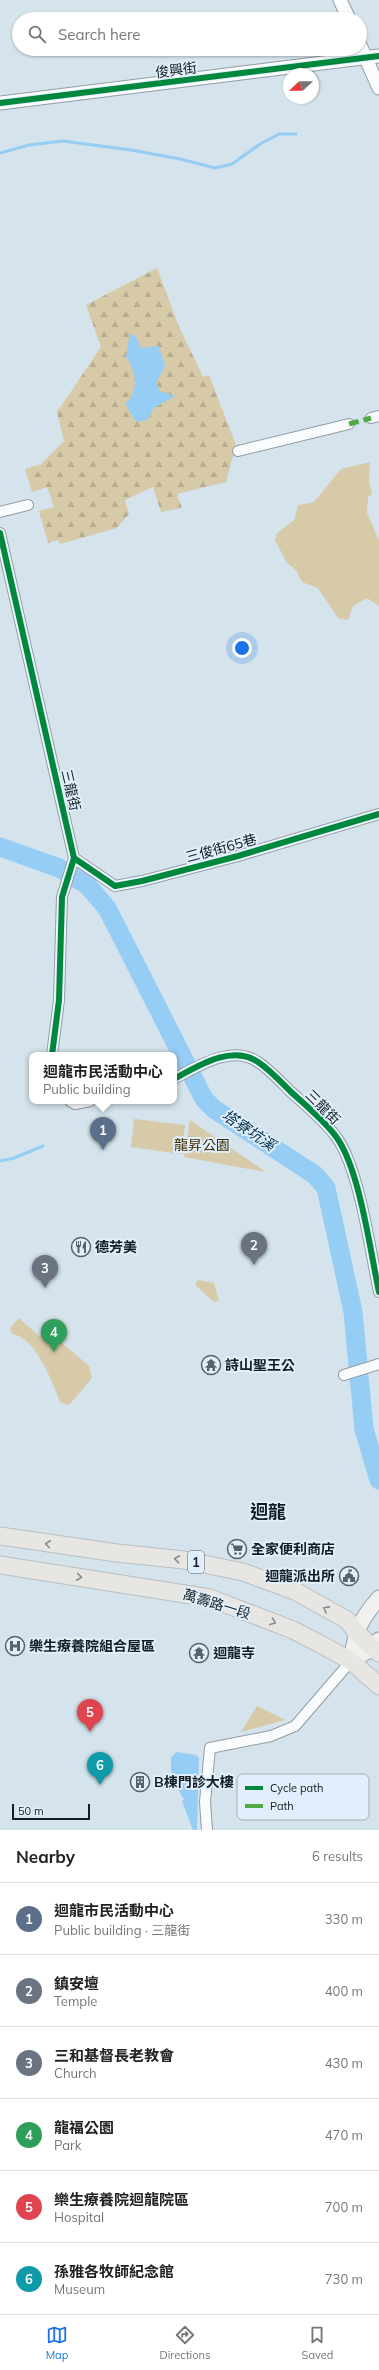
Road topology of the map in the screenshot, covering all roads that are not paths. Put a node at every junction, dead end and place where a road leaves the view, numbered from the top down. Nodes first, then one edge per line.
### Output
1 (340, 0) edge
2 (346, 12) edge
3 (379, 56) edge
4 (366, 58) junction
5 (379, 88) edge
6 (0, 103) edge
7 (349, 424) dead end
8 (238, 451) dead end
9 (28, 504) dead end
10 (0, 512) edge
11 (0, 533) edge
12 (379, 814) edge
13 (73, 861) junction
14 (52, 1052) edge
15 (177, 1076) edge
16 (379, 1292) edge
17 (379, 1364) edge
18 (344, 1375) dead end
19 (0, 1536) edge
20 (6, 1566) edge
21 (379, 1598) edge
22 (356, 1632) junction
23 (377, 1647) edge
24 (347, 1666) junction
25 (379, 1686) edge
26 (208, 1830) edge

1 - 2 street
3 - 4 street, 俊興街
4 - 5 street
4 - 6 street, 俊興街
7 - 8 street
9 - 10 street
11 - 13 street, 三龍街
12 - 13 street, 三俊街65巷
13 - 14 street
15 - 16 street, 三龍街
17 - 18 street
22 -> 19 main road, 1
20 -> 24 main road, 萬壽路一段 / 1
21 - 22 main road
22 - 23 main road, 1
22 - 24 main road
23 - 24 main road
24 - 25 main road, 萬壽路一段 / 1
24 - 26 street

